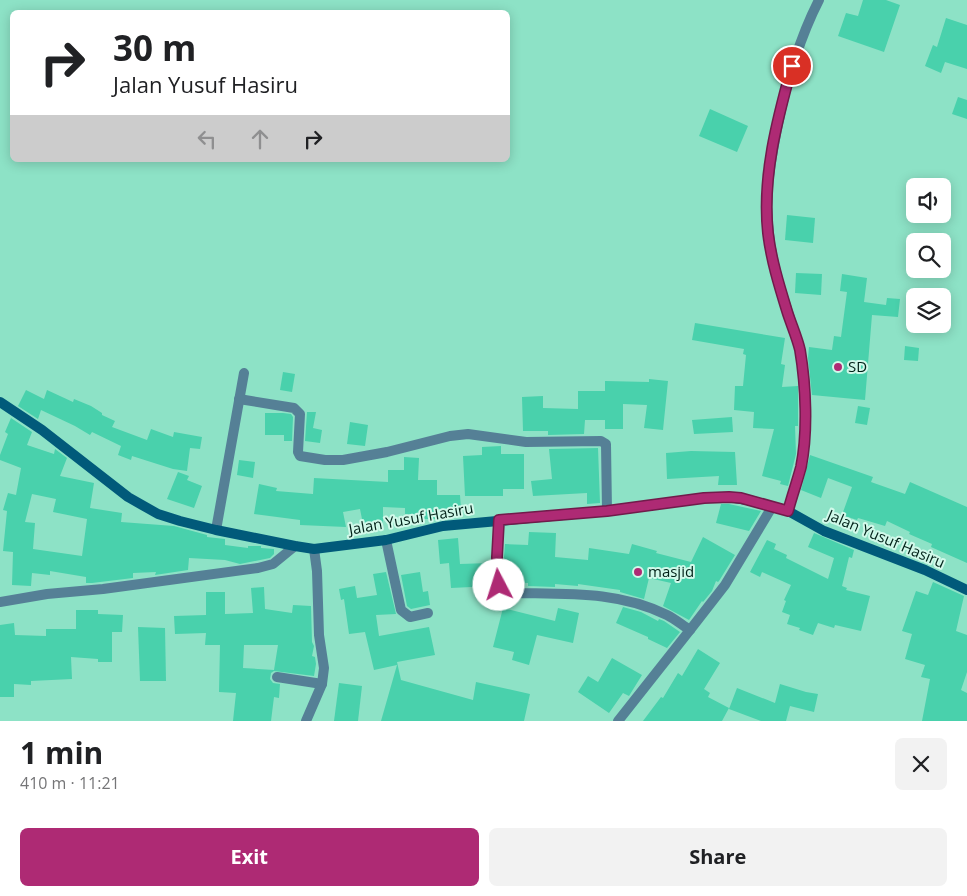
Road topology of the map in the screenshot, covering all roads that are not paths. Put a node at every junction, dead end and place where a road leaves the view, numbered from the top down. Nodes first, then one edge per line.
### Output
1 (819, 0) edge
2 (244, 373) dead end
3 (239, 399) junction
4 (0, 402) edge
5 (772, 506) junction
6 (607, 511) junction
7 (788, 511) junction
8 (499, 520) junction
9 (216, 530) junction
10 (386, 540) junction
11 (296, 546) junction
12 (314, 549) junction
13 (967, 590) edge
14 (0, 602) edge
15 (428, 614) dead end
16 (690, 630) junction
17 (277, 677) dead end
18 (322, 684) junction
19 (306, 721) edge
20 (618, 721) edge

1 - 7 street
2 - 3 street
3 - 6 street
3 - 9 street
4 - 9 main road, Jalan Yusuf Hasiru
5 - 6 main road, Jalan Yusuf Hasiru
5 - 7 main road, Jalan Yusuf Hasiru
5 - 16 street
6 - 8 main road, Jalan Yusuf Hasiru
7 - 13 main road, Jalan Yusuf Hasiru
8 - 10 main road, Jalan Yusuf Hasiru
8 - 16 street
9 - 11 main road, Jalan Yusuf Hasiru
10 - 12 main road, Jalan Yusuf Hasiru
10 - 15 street
11 - 12 main road, Jalan Yusuf Hasiru
11 - 14 street
12 - 18 street
16 - 20 street
17 - 18 street
18 - 19 street

